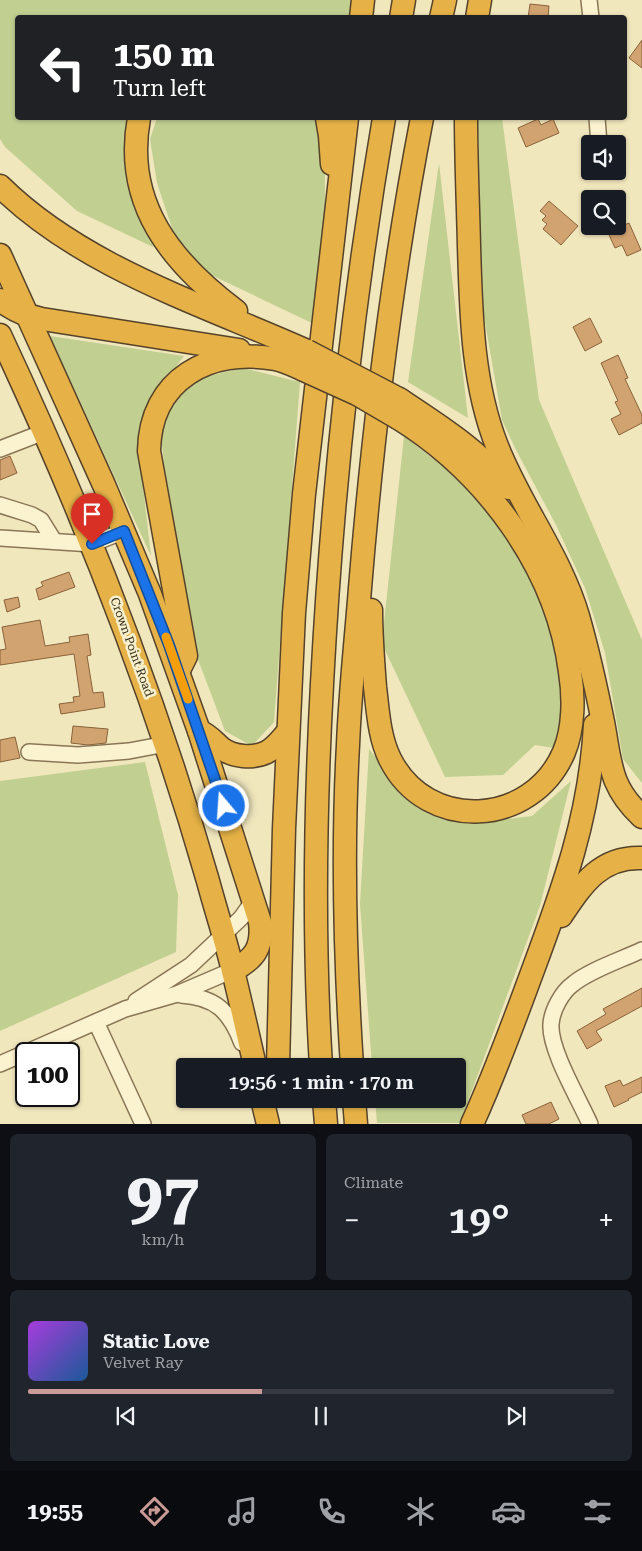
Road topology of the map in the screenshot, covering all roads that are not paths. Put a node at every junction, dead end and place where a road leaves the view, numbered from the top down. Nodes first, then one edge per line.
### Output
1 (363, 0) edge
2 (404, 0) edge
3 (445, 0) edge
4 (480, 0) edge
5 (589, 0) edge
6 (360, 15) edge
7 (402, 15) edge
8 (442, 15) edge
9 (477, 15) edge
10 (591, 15) edge
11 (139, 120) edge
12 (327, 120) edge
13 (348, 120) edge
14 (384, 120) edge
15 (422, 120) edge
16 (466, 120) edge
17 (597, 120) edge
18 (598, 135) edge
19 (0, 186) edge
20 (333, 240) junction
21 (0, 255) edge
22 (0, 300) edge
23 (28, 316) junction
24 (263, 332) junction
25 (0, 335) edge
26 (277, 359) junction
27 (305, 360) junction
28 (7, 367) edge
29 (398, 408) junction
30 (44, 432) junction
31 (0, 450) edge
32 (367, 501) junction
33 (0, 505) edge
34 (535, 521) junction
35 (124, 531) junction
36 (0, 538) edge
37 (54, 541) junction
38 (92, 544) junction
39 (178, 671) junction
40 (592, 674) junction
41 (199, 731) junction
42 (287, 733) junction
43 (166, 744) junction
44 (29, 752) dead end
45 (284, 811) junction
46 (642, 817) edge
47 (642, 858) edge
48 (254, 900) junction
49 (223, 935) junction
50 (545, 940) junction
51 (642, 950) edge
52 (233, 970) junction
53 (176, 994) junction
54 (125, 1009) junction
55 (96, 1022) junction
56 (249, 1058) edge
57 (251, 1058) edge
58 (278, 1058) edge
59 (321, 1058) edge
60 (352, 1058) edge
61 (0, 1064) edge
62 (492, 1079) junction
63 (264, 1108) edge
64 (279, 1108) edge
65 (325, 1108) edge
66 (355, 1108) edge
67 (143, 1124) edge
68 (268, 1124) edge
69 (280, 1124) edge
70 (326, 1124) edge
71 (356, 1124) edge
72 (472, 1124) edge
73 (480, 1124) edge
74 (590, 1124) edge

1 - 6 highway
2 - 7 highway
3 - 8 highway
4 - 9 highway
5 - 10 street
11 - 24 highway
12 - 20 highway
13 - 20 highway
14 - 59 highway
15 - 32 highway
16 - 34 highway
17 - 18 street
19 - 24 highway
20 - 42 highway
21 - 23 highway
22 - 23 highway
23 - 26 highway
23 - 35 highway
24 - 27 highway
25 - 28 highway, Crown Point Road
26 - 27 highway
26 - 39 highway
27 - 29 highway, bridge
28 - 30 highway, Crown Point Road
29 - 32 highway
29 - 34 highway
30 - 31 street
30 - 38 highway, Crown Point Road
32 - 60 highway
33 - 37 street
34 - 40 highway
35 - 38 street
35 - 39 highway
36 - 37 street
37 - 38 street
38 - 43 highway, Crown Point Road
39 - 41 highway
40 - 46 highway
40 - 50 highway
41 - 42 highway
41 - 48 highway
42 - 45 highway
43 - 44 street
43 - 49 highway, Crown Point Road
45 - 48 highway
45 - 58 highway
47 - 50 highway
48 - 49 street
48 - 52 highway
49 - 52 highway, Crown Point Road
49 - 54 street
50 - 62 highway
51 - 74 street
52 - 53 street
52 - 57 highway, Crown Point Road
53 - 54 street
53 - 56 street
54 - 55 street
55 - 61 street
55 - 67 street
62 - 72 highway
62 - 73 highway
63 - 68 highway
64 - 69 highway
65 - 70 highway
66 - 71 highway

